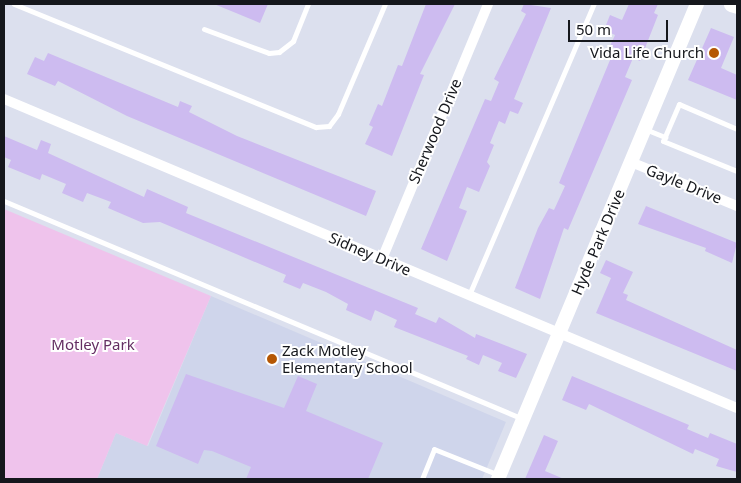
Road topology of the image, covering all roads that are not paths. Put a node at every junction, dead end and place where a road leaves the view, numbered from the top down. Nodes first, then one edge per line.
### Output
1 (14, 4) edge
2 (308, 4) edge
3 (385, 4) edge
4 (488, 4) edge
5 (594, 4) edge
6 (697, 4) edge
7 (731, 4) edge
8 (737, 6) edge
9 (204, 29) dead end
10 (4, 99) edge
11 (645, 128) junction
12 (737, 129) edge
13 (665, 137) junction
14 (631, 162) junction
15 (737, 171) edge
16 (4, 201) edge
17 (737, 206) edge
18 (382, 259) junction
19 (469, 296) junction
20 (559, 334) junction
21 (737, 408) edge
22 (523, 420) junction
23 (499, 477) edge
24 (422, 479) edge

1 - 3 lane
2 - 9 lane
4 - 18 street, Sherwood Drive
5 - 19 lane
6 - 11 street, Hyde Park Drive
7 - 8 main road
10 - 18 street, Sidney Drive
11 - 13 lane
11 - 14 street, Hyde Park Drive
12 - 13 lane
13 - 15 lane
14 - 17 street, Gayle Drive
14 - 20 street, Hyde Park Drive
16 - 22 lane
18 - 19 street, Sidney Drive
19 - 20 street, Sidney Drive
20 - 21 street, Sidney Drive
20 - 22 street, Hyde Park Drive
22 - 23 street, Hyde Park Drive
23 - 24 lane

